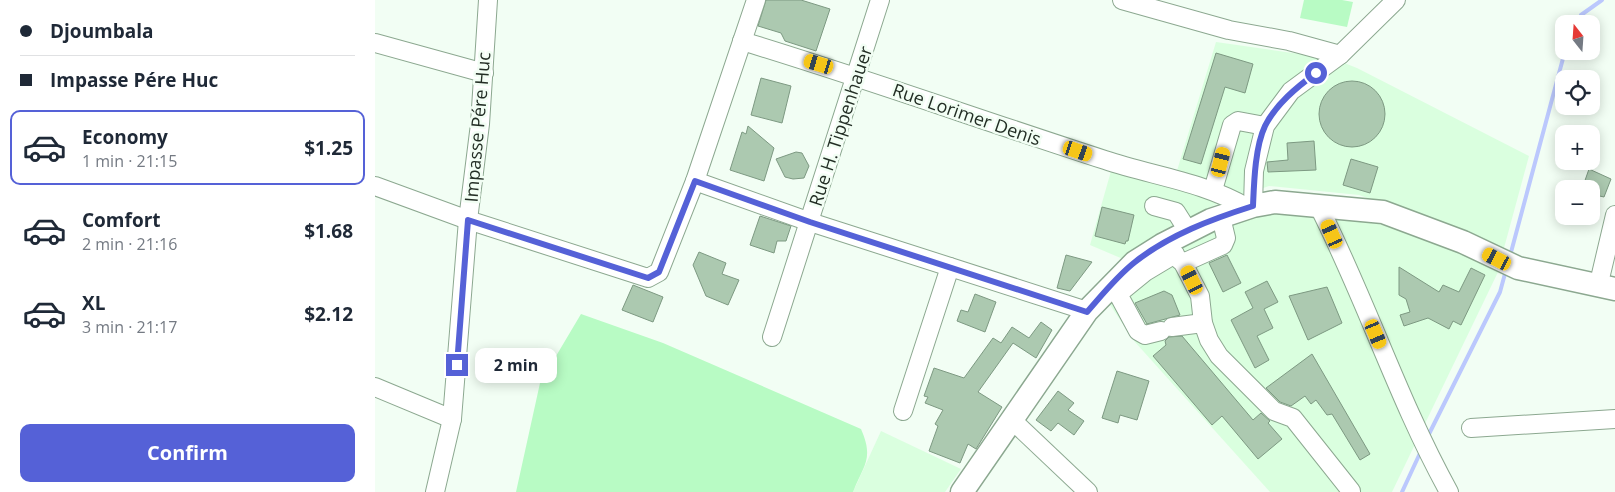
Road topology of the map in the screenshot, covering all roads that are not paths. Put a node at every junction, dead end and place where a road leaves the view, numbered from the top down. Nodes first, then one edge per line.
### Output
1 (488, 0) edge
2 (756, 0) edge
3 (880, 0) edge
4 (1122, 0) edge
5 (1396, 0) edge
6 (743, 41) junction
7 (375, 43) edge
8 (1340, 55) junction
9 (484, 73) junction
10 (857, 76) junction
11 (1265, 126) junction
12 (695, 181) junction
13 (375, 186) edge
14 (1213, 190) junction
15 (1318, 205) junction
16 (1154, 206) dead end
17 (1250, 207) junction
18 (1615, 215) edge
19 (1221, 217) junction
20 (468, 220) junction
21 (810, 222) junction
22 (1188, 231) junction
23 (1174, 254) junction
24 (950, 267) junction
25 (1606, 288) edge
26 (1114, 290) junction
27 (1087, 312) junction
28 (1203, 324) junction
29 (772, 337) dead end
30 (375, 387) edge
31 (903, 411) dead end
32 (1615, 418) edge
33 (452, 419) junction
34 (1012, 420) junction
35 (1471, 428) dead end
36 (1351, 490) dead end
37 (435, 492) edge
38 (961, 492) edge
39 (1088, 492) edge
40 (1449, 492) edge

1 - 9 street, Impasse Pére Huc
2 - 6 street
3 - 10 street, Rue H. Tippenhauer
4 - 8 street
5 - 8 street
6 - 10 street, Rue Lorimer Denis
6 - 12 street
7 - 9 street
8 - 11 street
9 - 20 street, Impasse Pére Huc
10 - 14 street, Rue Lorimer Denis
10 - 21 street, Rue H. Tippenhauer
11 - 14 street
11 - 17 street
12 - 20 street
12 - 21 street
13 - 20 street
14 - 17 street, Rue Lorimer Denis
15 - 17 main road
15 - 25 main road
15 - 40 street
16 - 22 street
17 - 19 main road
18 - 25 street
19 - 22 main road
19 - 23 street
20 - 33 street, Impasse Pére Huc
21 - 24 street
21 - 29 street, Rue H. Tippenhauer
22 - 23 main road
23 - 26 main road
23 - 28 street
24 - 27 street
24 - 31 street
26 - 27 main road
26 - 28 street
27 - 34 main road
28 - 36 street
30 - 33 street
32 - 35 street
33 - 37 street, Impasse Pére Huc
34 - 38 main road
34 - 39 street

